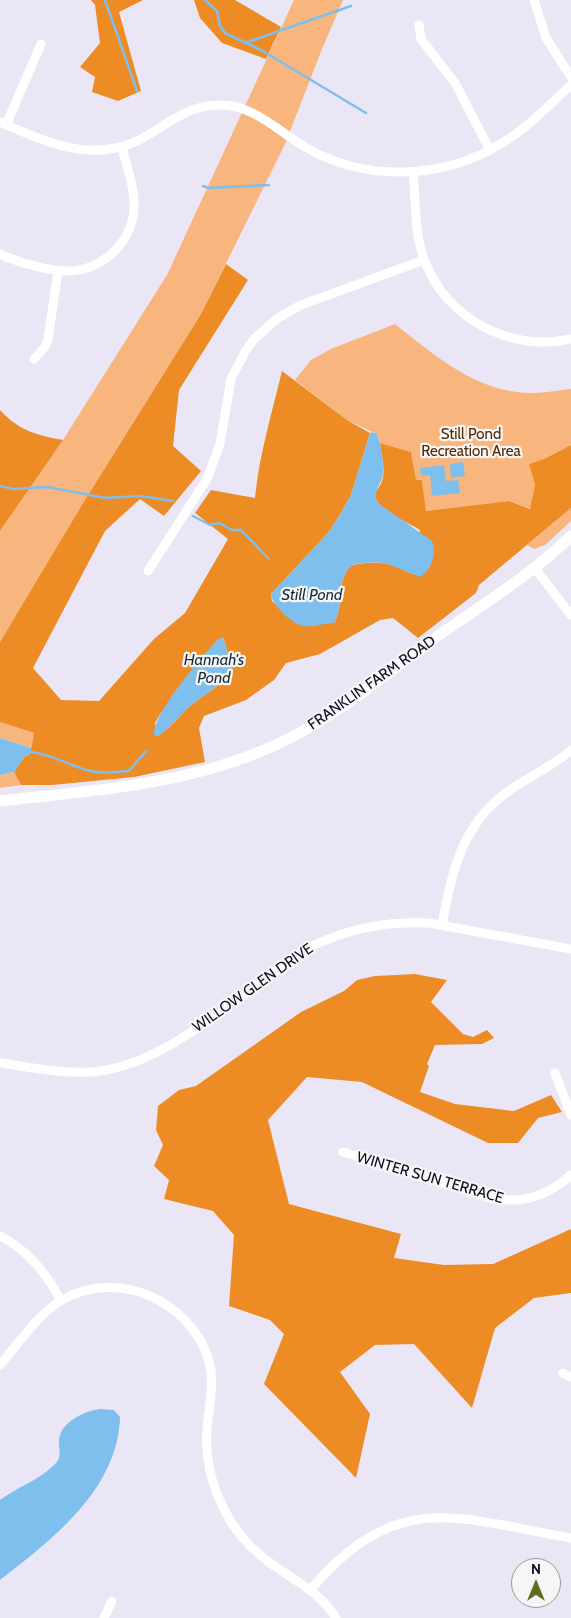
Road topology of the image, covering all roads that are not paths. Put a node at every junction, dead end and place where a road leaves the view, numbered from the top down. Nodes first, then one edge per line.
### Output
1 (534, 0) edge
2 (419, 25) dead end
3 (40, 44) dead end
4 (571, 77) edge
5 (571, 85) edge
6 (3, 124) edge
7 (122, 147) junction
8 (490, 150) junction
9 (413, 172) junction
10 (0, 254) edge
11 (424, 260) junction
12 (58, 271) junction
13 (571, 339) edge
14 (34, 359) dead end
15 (571, 536) edge
16 (534, 567) junction
17 (148, 571) dead end
18 (571, 615) edge
19 (571, 750) edge
20 (0, 801) edge
21 (442, 925) junction
22 (571, 949) edge
23 (0, 1063) edge
24 (555, 1073) dead end
25 (571, 1115) edge
26 (343, 1152) dead end
27 (571, 1175) edge
28 (0, 1236) edge
29 (61, 1301) junction
30 (0, 1365) edge
31 (571, 1538) edge
32 (311, 1589) junction
33 (112, 1601) dead end
34 (104, 1618) edge
35 (336, 1618) edge

1 - 4 street
2 - 8 street
3 - 6 street
5 - 8 street
6 - 7 street
7 - 9 street
7 - 12 street
8 - 9 street
9 - 11 street
10 - 12 street
11 - 13 street
11 - 17 street
12 - 14 street
15 - 16 street, FRANKLIN FARM ROAD
16 - 18 street
16 - 20 street, FRANKLIN FARM ROAD
19 - 21 street
21 - 22 street, WILLOW GLEN DRIVE
21 - 23 street, WILLOW GLEN DRIVE
24 - 25 street
26 - 27 street, WINTER SUN TERRACE
28 - 29 street
29 - 30 street
29 - 32 street
31 - 32 street
32 - 35 street
33 - 34 street

